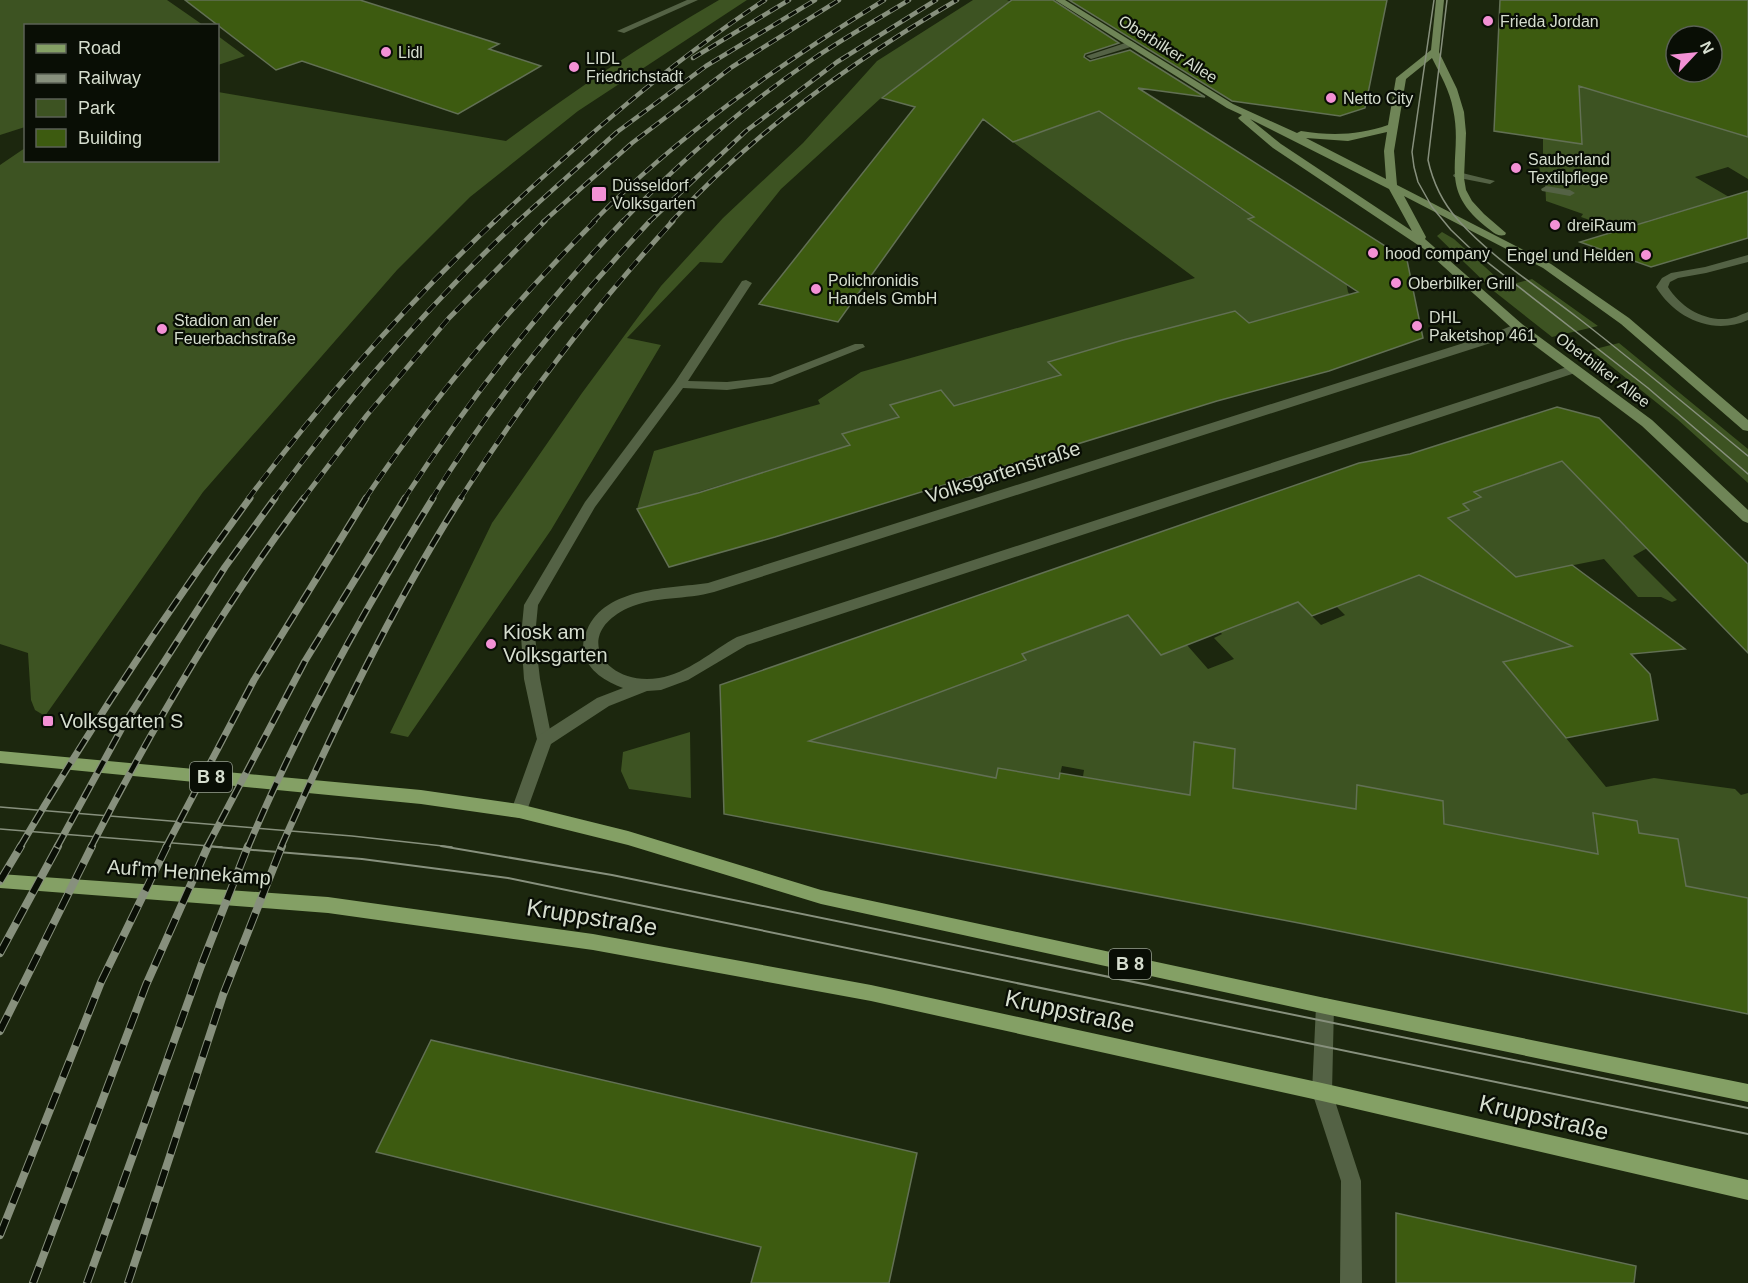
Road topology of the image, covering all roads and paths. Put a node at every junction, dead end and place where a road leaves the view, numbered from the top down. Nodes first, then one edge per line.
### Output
1 (694, 0) edge
2 (1059, 0) edge
3 (1440, 0) edge
4 (621, 30) dead end
5 (1131, 45) junction
6 (1434, 52) junction
7 (1091, 56) dead end
8 (1230, 106) junction
9 (1394, 126) junction
10 (1287, 132) junction
11 (1458, 176) junction
12 (1490, 181) dead end
13 (1392, 185) junction
14 (1546, 189) dead end
15 (1570, 193) dead end
16 (1428, 247) junction
17 (1748, 258) edge
18 (1547, 266) junction
19 (746, 283) dead end
20 (1748, 316) edge
21 (1518, 327) junction
22 (859, 347) dead end
23 (1575, 369) junction
24 (680, 384) junction
25 (1748, 427) edge
26 (1748, 518) edge
27 (646, 685) junction
28 (544, 740) junction
29 (0, 757) edge
30 (519, 811) junction
31 (0, 881) edge
32 (375, 911) joint
33 (1325, 1006) junction
34 (1322, 1092) junction
35 (1748, 1093) edge
36 (1748, 1190) edge
37 (1351, 1283) edge

1 - 4 street
2 - 5 main road, Oberbilker Allee
3 - 6 main road
5 - 7 street
5 - 8 main road, Oberbilker Allee
6 - 9 main road
6 - 11 main road
8 - 10 main road, Oberbilker Allee
8 - 16 main road, Oberbilker Allee
9 - 10 main road
9 - 13 main road
10 - 13 main road, Oberbilker Allee
11 - 12 street
11 - 18 main road
13 - 16 main road
13 - 18 main road, Oberbilker Allee
14 - 15 street
16 - 21 main road, Oberbilker Allee
17 - 20 street
18 - 25 main road, Oberbilker Allee
19 - 24 street
21 - 23 main road, Oberbilker Allee
21 - 27 street, Volksgartenstraße
22 - 24 street
23 - 26 main road, Oberbilker Allee
23 - 27 street, Volksgartenstraße
24 - 28 street
27 - 28 street, Volksgartenstraße
28 - 30 street
29 - 30 main road, B 8
30 - 33 main road, B 8
31 - 32 main road, Auf'm Hennekamp
32 - 34 main road, Kruppstraße
33 - 34 street
33 - 35 main road, B 8
34 - 36 main road, Kruppstraße
34 - 37 street

